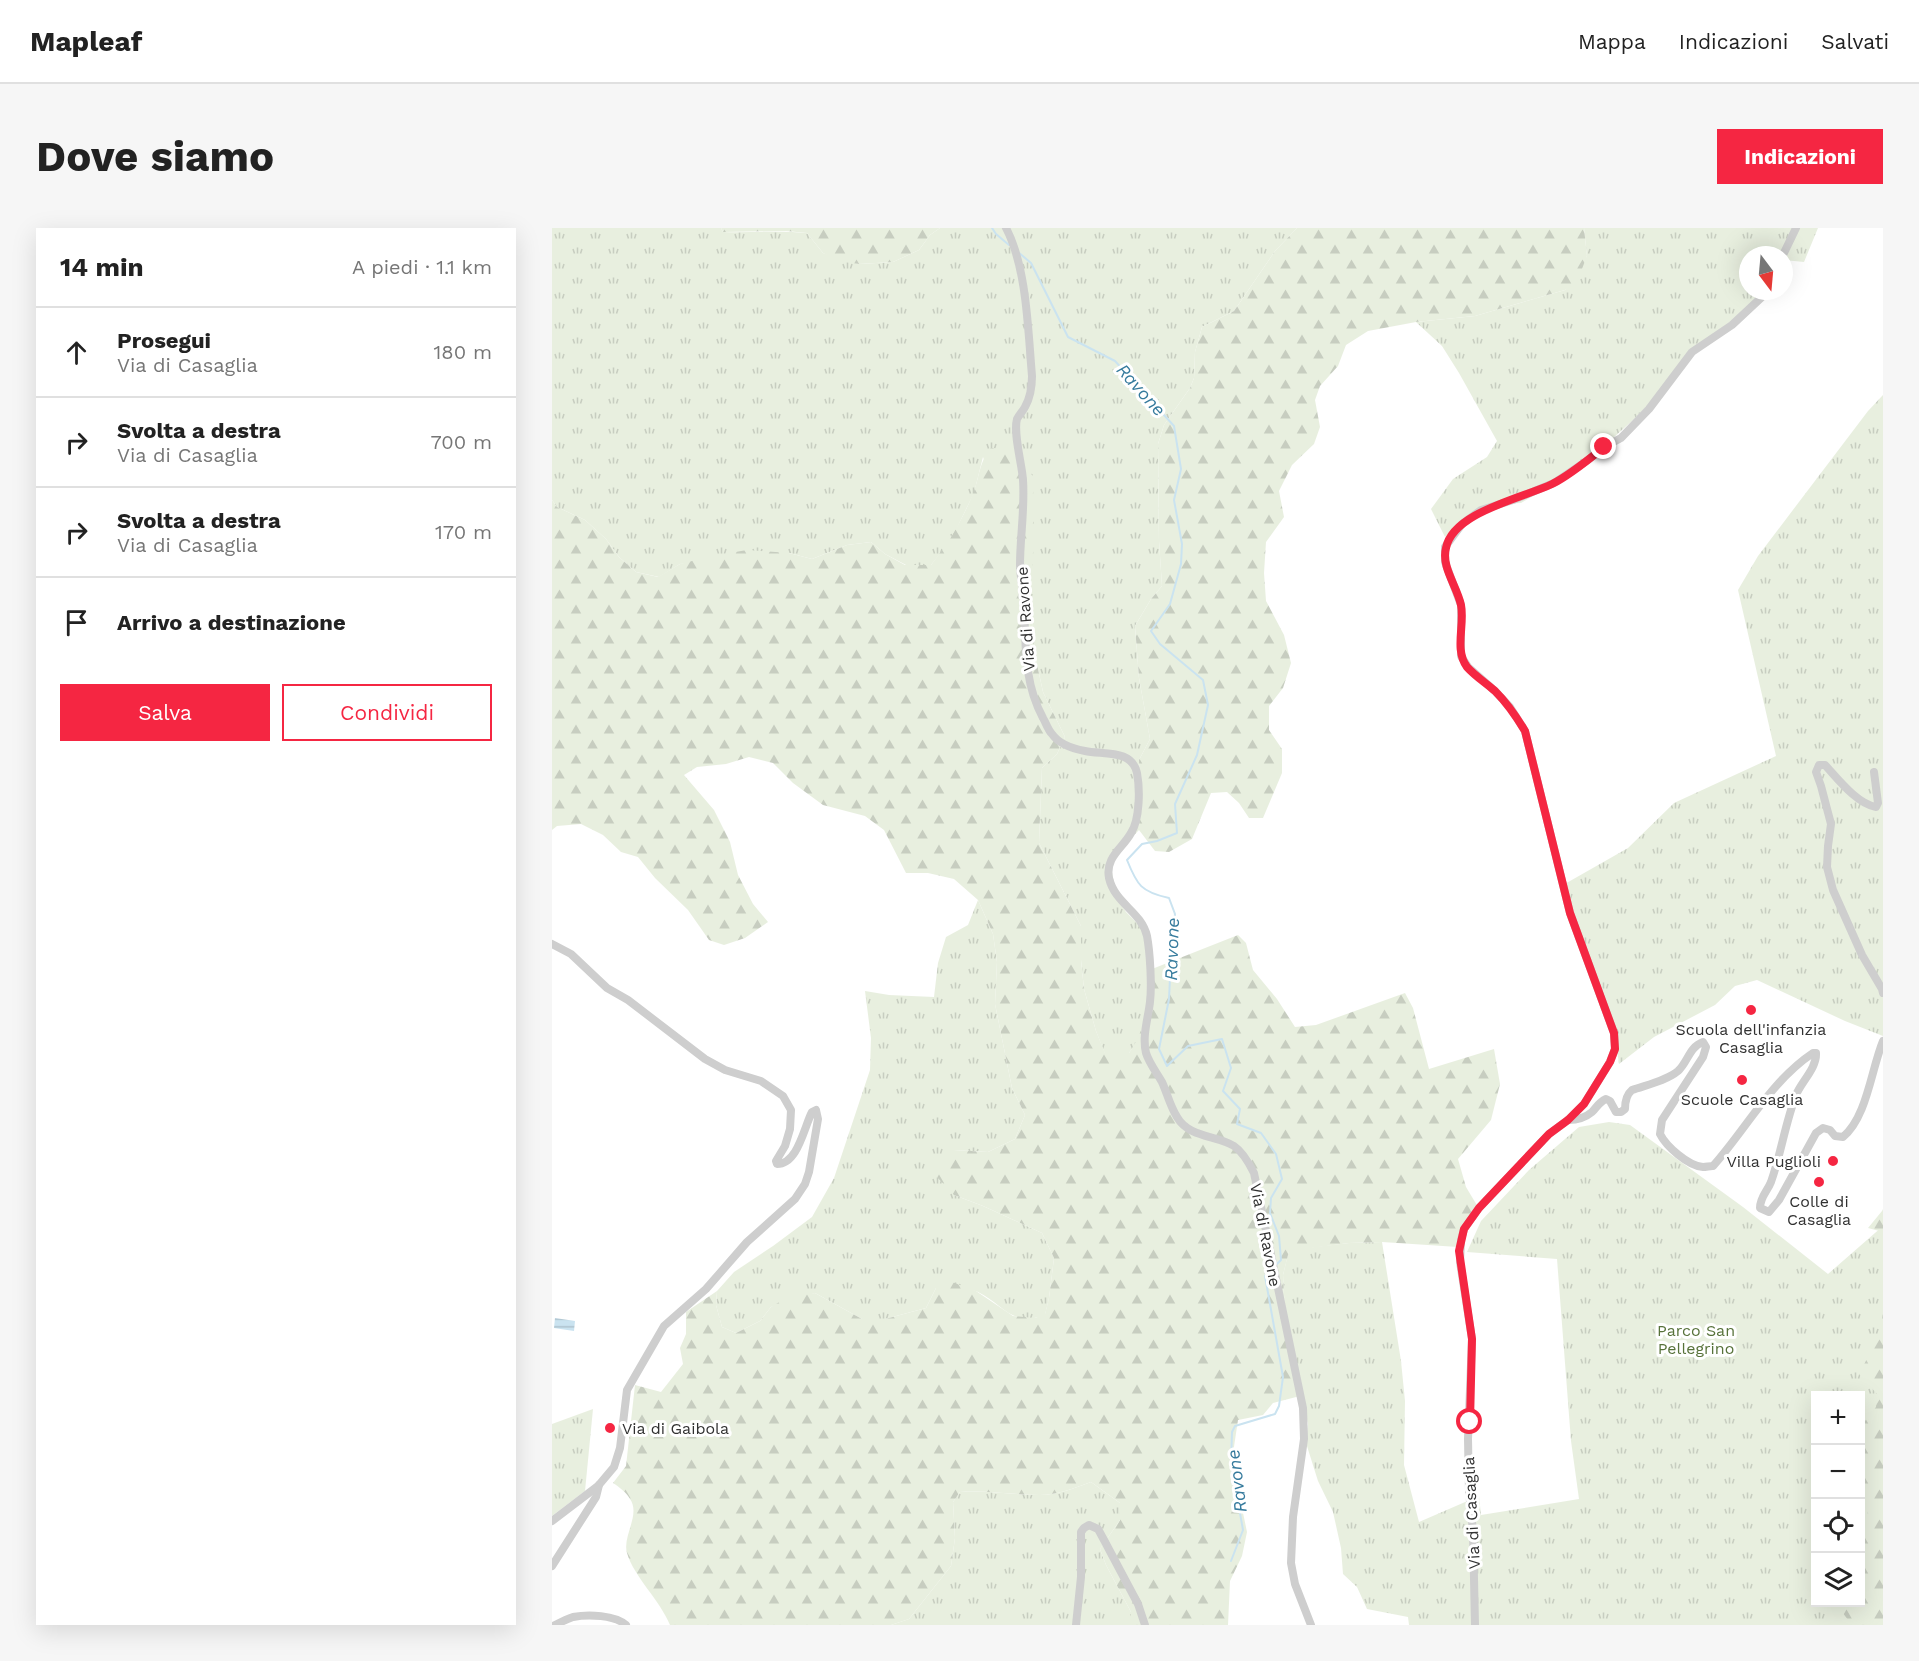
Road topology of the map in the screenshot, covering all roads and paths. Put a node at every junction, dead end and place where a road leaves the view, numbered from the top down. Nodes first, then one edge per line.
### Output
1 (1006, 228) edge
2 (1796, 228) edge
3 (1787, 246) edge
4 (1759, 300) edge
5 (1874, 772) dead end
6 (552, 944) edge
7 (1883, 993) edge
8 (1883, 1041) edge
9 (1568, 1120) junction
10 (599, 1485) junction
11 (552, 1521) edge
12 (552, 1566) edge
13 (555, 1625) edge
14 (626, 1625) edge
15 (1076, 1625) edge
16 (1145, 1625) edge
17 (1311, 1625) edge
18 (1475, 1625) edge

1 - 17 street, Via di Ravone
2 - 3 street
4 - 9 street, Via di Casaglia
5 - 7 street
6 - 10 street
8 - 9 street, Via di Casaglia
9 - 18 street, Via di Casaglia
10 - 11 street
10 - 12 street
13 - 14 street
15 - 16 street

